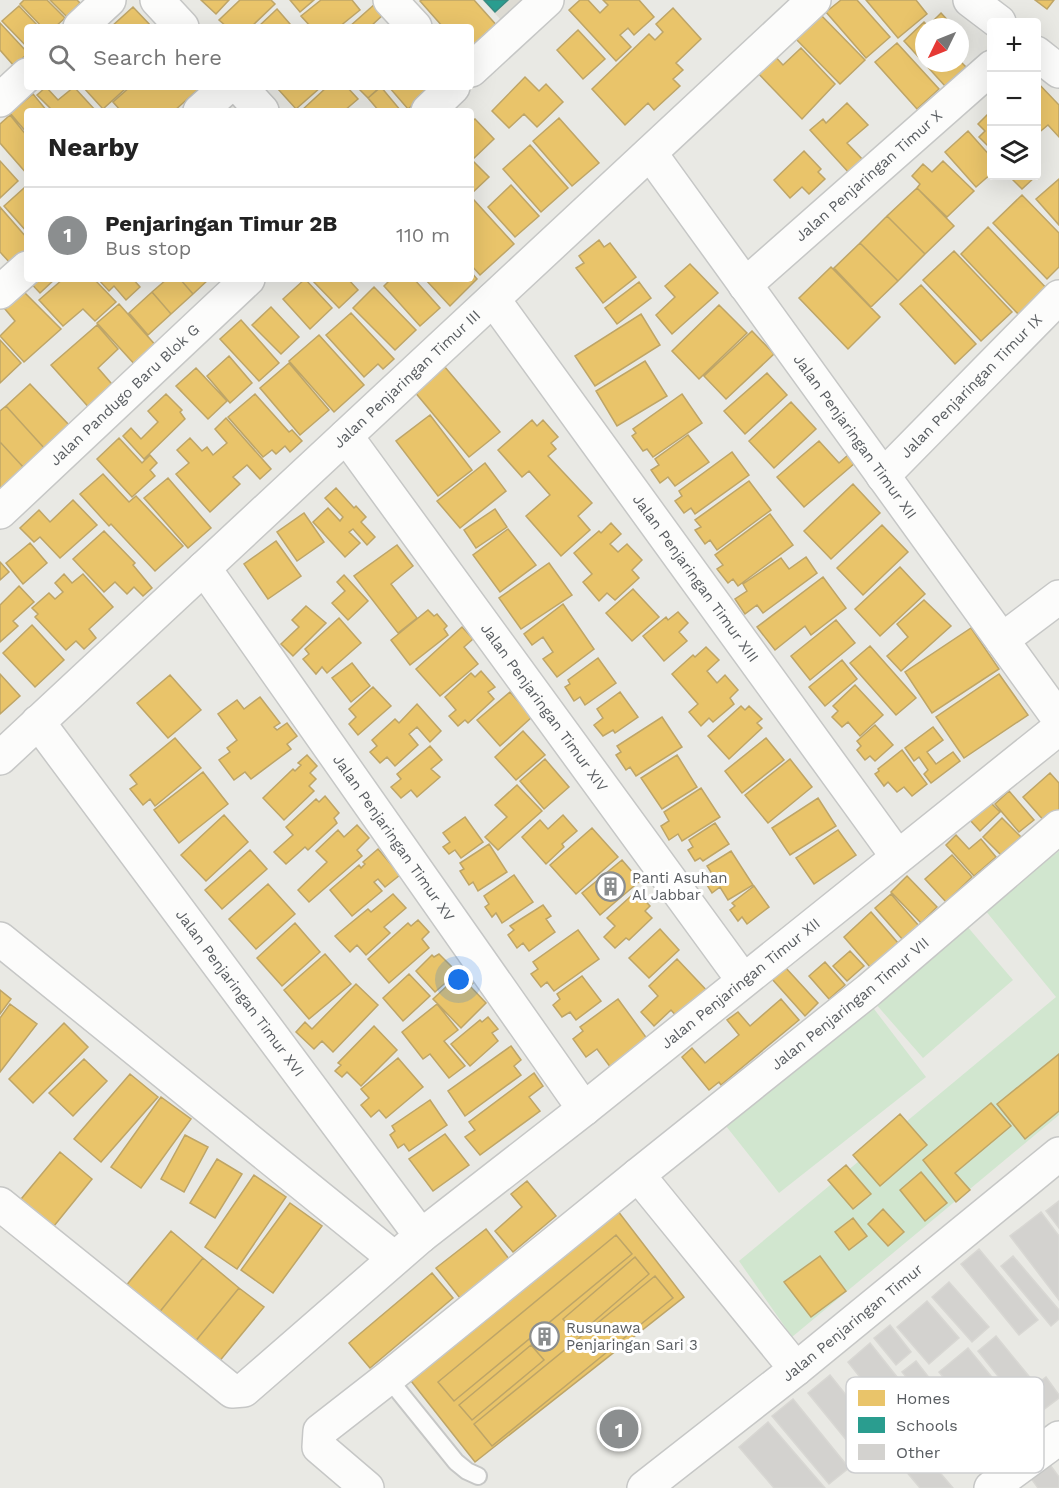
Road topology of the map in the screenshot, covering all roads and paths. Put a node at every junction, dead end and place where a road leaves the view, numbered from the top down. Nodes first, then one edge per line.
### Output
1 (109, 0) edge
2 (157, 0) edge
3 (390, 0) edge
4 (547, 0) edge
5 (814, 0) edge
6 (970, 0) edge
7 (994, 18) edge
8 (83, 24) edge
9 (179, 24) edge
10 (412, 24) edge
11 (1041, 56) edge
12 (474, 67) edge
13 (987, 71) edge
14 (1059, 71) edge
15 (24, 78) edge
16 (224, 90) edge
17 (243, 90) edge
18 (450, 90) edge
19 (0, 100) edge
20 (203, 108) edge
21 (259, 108) edge
22 (431, 108) edge
23 (650, 153) junction
24 (24, 271) edge
25 (245, 282) edge
26 (745, 285) junction
27 (0, 292) edge
28 (1059, 297) edge
29 (493, 299) junction
30 (346, 436) junction
31 (883, 476) junction
32 (0, 512) edge
33 (204, 568) junction
34 (1059, 597) edge
35 (1002, 640) junction
36 (1059, 719) edge
37 (38, 722) junction
38 (1059, 728) edge
39 (0, 758) edge
40 (1059, 827) edge
41 (897, 856) junction
42 (0, 939) edge
43 (743, 980) junction
44 (584, 1109) junction
45 (1059, 1154) edge
46 (638, 1175) junction
47 (0, 1204) edge
48 (422, 1236) junction
49 (394, 1258) junction
50 (796, 1369) junction
51 (388, 1378) junction
52 (1059, 1438) edge
53 (1044, 1449) edge
54 (1011, 1473) edge
55 (478, 1476) dead end
56 (367, 1488) edge
57 (644, 1488) edge
58 (991, 1488) edge

1 - 8 street
2 - 9 street
3 - 10 street
4 - 12 street
5 - 23 street, Jalan Penjaringan Timur III
6 - 7 street
11 - 14 street
13 - 26 street, Jalan Penjaringan Timur X
15 - 19 street
16 - 20 street
17 - 21 street
18 - 22 street
23 - 26 street, Jalan Penjaringan Timur XII
23 - 29 street, Jalan Penjaringan Timur III
24 - 27 street
25 - 32 street, Jalan Pandugo Baru Blok G
26 - 31 street, Jalan Penjaringan Timur XII
28 - 31 street, Jalan Penjaringan Timur IX
29 - 30 street, Jalan Penjaringan Timur III
29 - 41 street, Jalan Penjaringan Timur XIII
30 - 33 street, Jalan Penjaringan Timur III
30 - 43 street, Jalan Penjaringan Timur XIV
31 - 35 street, Jalan Penjaringan Timur XII
33 - 37 street, Jalan Penjaringan Timur III
33 - 44 street, Jalan Penjaringan Timur XV
34 - 35 street
35 - 36 street, Jalan Penjaringan Timur XII
37 - 39 street, Jalan Penjaringan Timur III
37 - 48 street, Jalan Penjaringan Timur XVI
38 - 41 street, Jalan Penjaringan Timur XII
40 - 46 street, Jalan Penjaringan Timur VII
41 - 43 street, Jalan Penjaringan Timur XII
42 - 49 street
43 - 44 street, Jalan Penjaringan Timur XII
44 - 48 street, Jalan Penjaringan Timur XII
45 - 50 street, Jalan Penjaringan Timur
46 - 50 street
46 - 51 street, Jalan Penjaringan Timur VII
47 - 49 street
48 - 49 street
50 - 57 street, Jalan Penjaringan Timur
51 - 55 lane
51 - 56 street, Jalan Penjaringan Timur VII
52 - 53 street
54 - 58 street

